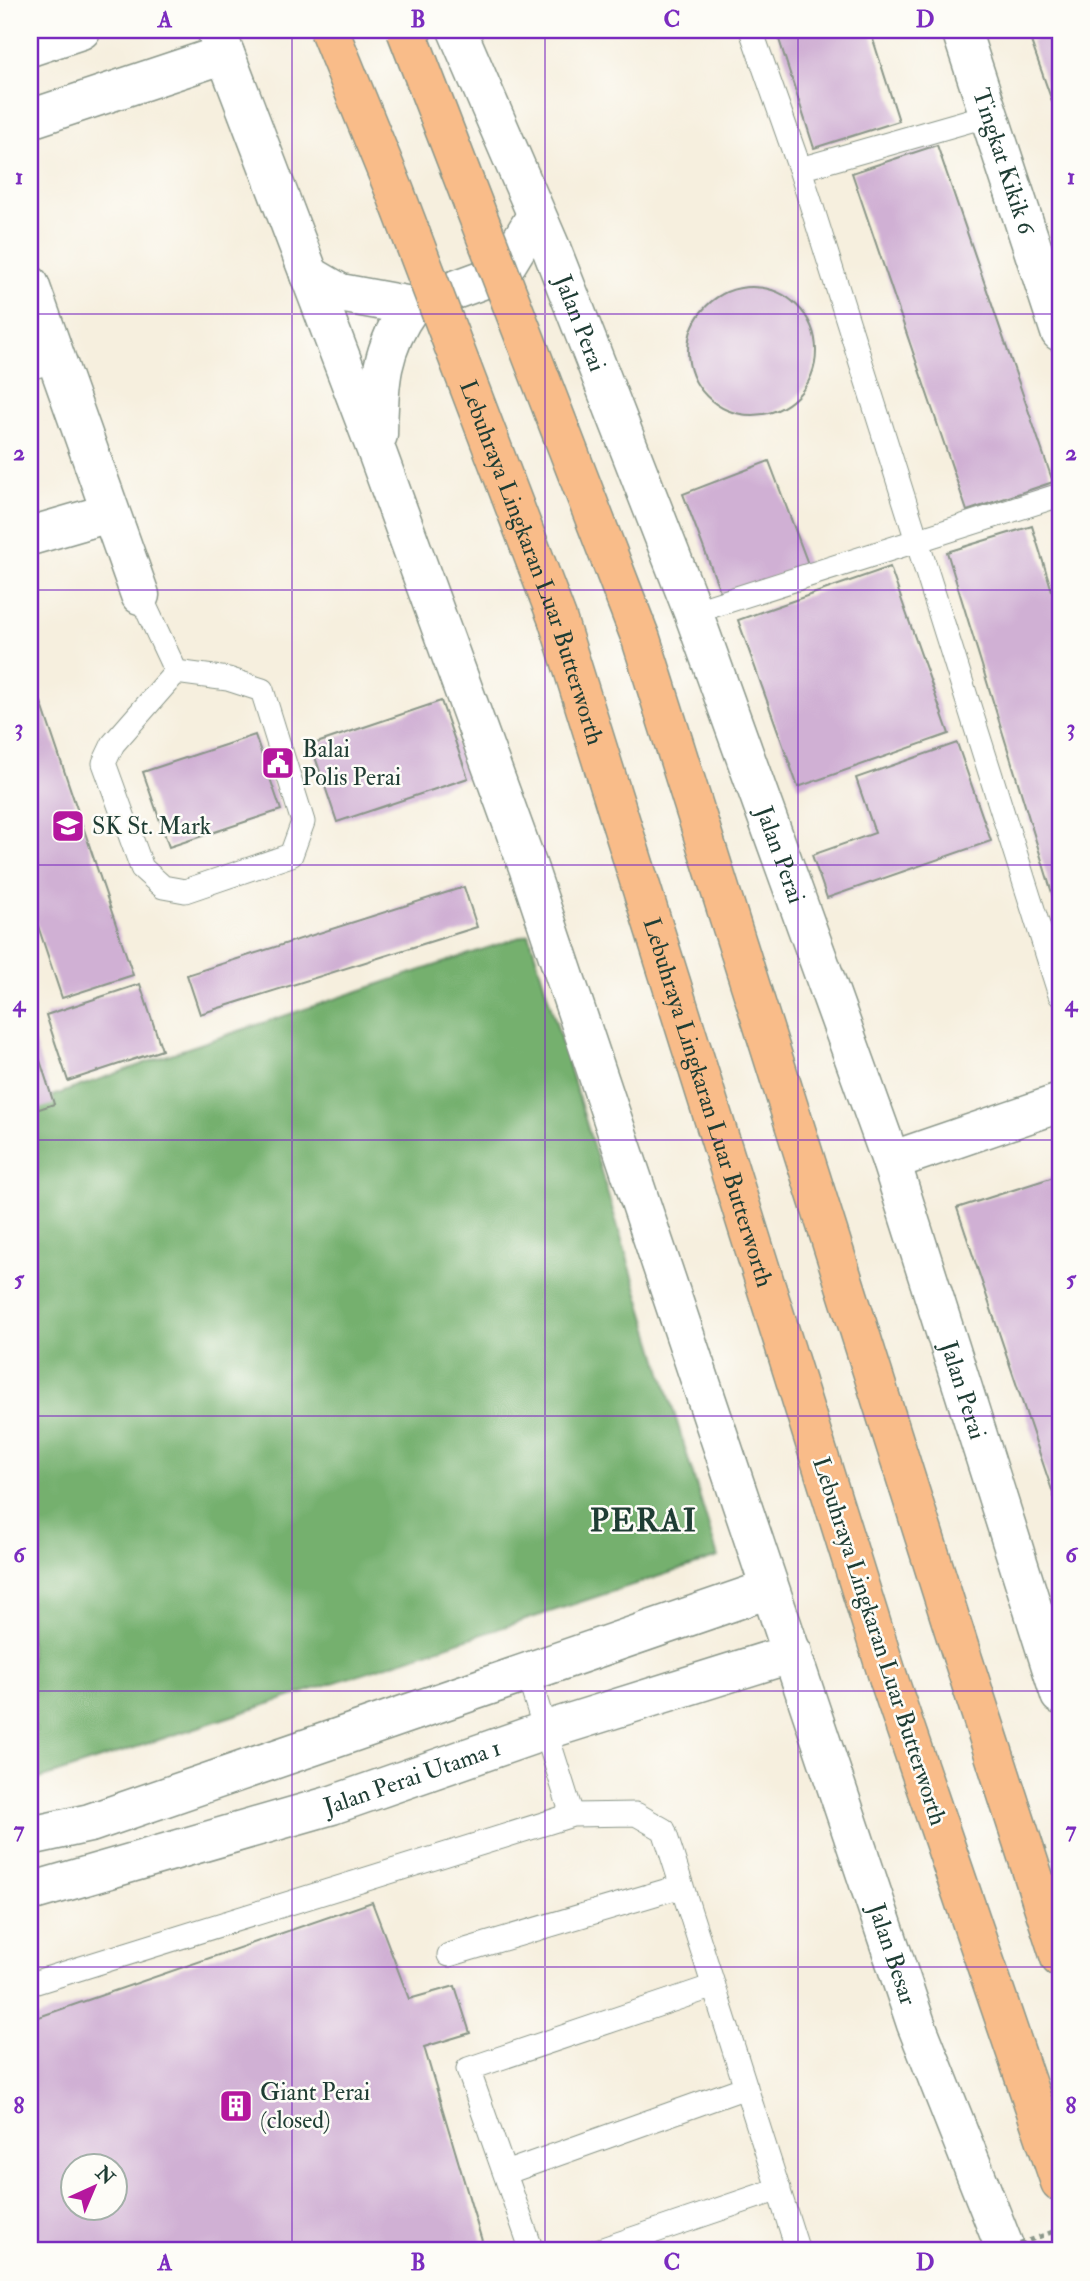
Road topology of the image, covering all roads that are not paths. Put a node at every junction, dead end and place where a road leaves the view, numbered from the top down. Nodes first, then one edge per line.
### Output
1 (81, 30) edge
2 (329, 30) edge
3 (406, 30) edge
4 (457, 30) edge
5 (751, 30) edge
6 (970, 32) edge
7 (221, 42) edge
8 (30, 47) edge
9 (989, 115) junction
10 (30, 119) edge
11 (800, 169) junction
12 (536, 216) junction
13 (309, 275) junction
14 (30, 285) edge
15 (411, 306) junction
16 (1060, 332) edge
17 (44, 364) edge
18 (378, 455) junction
19 (1060, 495) edge
20 (109, 513) junction
21 (30, 536) edge
22 (917, 539) junction
23 (140, 595) joint
24 (693, 612) junction
25 (177, 672) junction
26 (1060, 995) edge
27 (1060, 1104) edge
28 (891, 1161) junction
29 (769, 1589) junction
30 (793, 1653) junction
31 (527, 1672) junction
32 (1060, 1695) edge
33 (547, 1730) junction
34 (572, 1815) junction
35 (30, 1836) edge
36 (682, 1886) junction
37 (30, 1892) edge
38 (449, 1955) dead end
39 (1060, 1958) edge
40 (30, 1984) edge
41 (714, 1986) junction
42 (746, 2087) junction
43 (505, 2173) junction
44 (1060, 2182) edge
45 (779, 2189) junction
46 (532, 2251) edge
47 (597, 2251) edge
48 (798, 2251) edge
49 (1003, 2251) edge

1 - 8 street
2 - 44 highway, Lebuhraya Lingkaran Luar Butterworth, bridge
3 - 39 highway, bridge
4 - 12 street, Jalan Perai
5 - 11 lane
6 - 9 street, Tingkat Kikik 6
7 - 10 street
7 - 13 street, Jalan Besar
9 - 11 lane
9 - 16 street, Tingkat Kikik 6
11 - 22 lane
12 - 15 street
12 - 24 street, Jalan Perai
13 - 15 street
13 - 18 street, Jalan Besar
14 - 17 street
15 - 18 street
17 - 20 street
18 - 29 street, Jalan Besar
19 - 22 lane
20 - 21 street
20 - 23 street
22 - 24 lane
22 - 26 lane
23 - 25 lane
24 - 28 street, Jalan Perai
25 - 25 lane
27 - 28 street
28 - 32 street, Jalan Perai
29 - 30 street, Jalan Besar
29 - 31 street
30 - 33 street, Jalan Perai Utama 1
30 - 49 street, Jalan Besar
31 - 33 lane
31 - 35 street
33 - 34 lane
33 - 37 street, Jalan Perai Utama 1
34 - 36 lane
34 - 40 lane
36 - 38 lane
36 - 41 lane
41 - 42 lane
41 - 43 lane
42 - 43 lane
42 - 45 lane
43 - 46 lane
45 - 47 lane
45 - 48 lane

